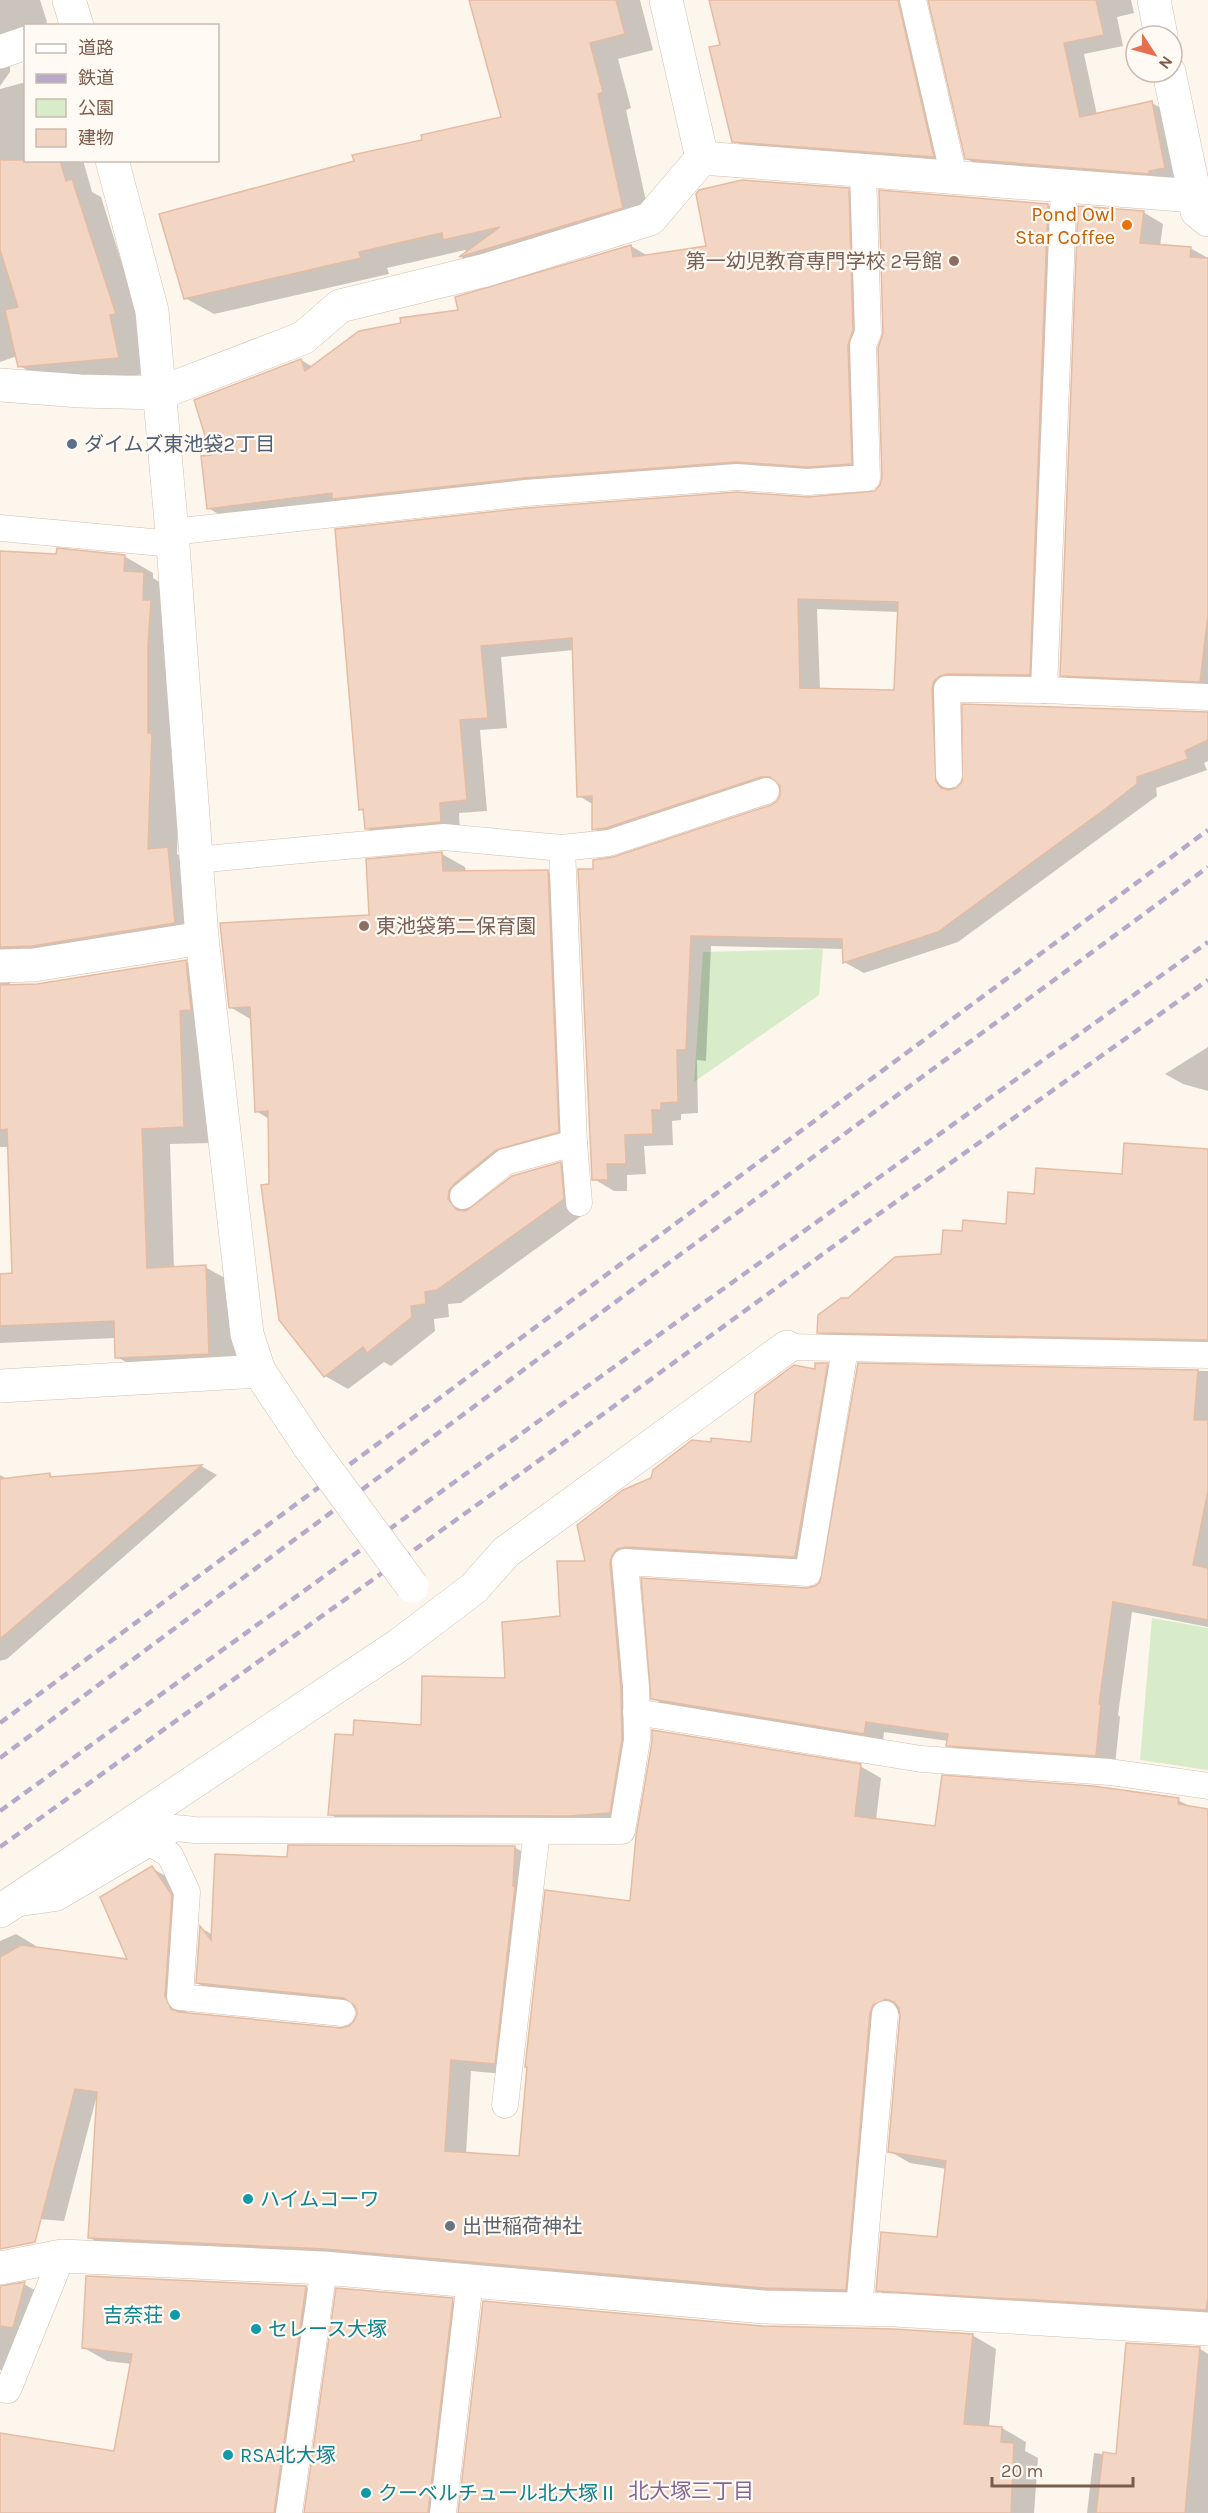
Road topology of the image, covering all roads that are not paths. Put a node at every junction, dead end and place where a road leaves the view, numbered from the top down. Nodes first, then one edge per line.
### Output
1 (666, 0) edge
2 (913, 0) edge
3 (1154, 0) edge
4 (1159, 24) edge
5 (24, 44) edge
6 (0, 52) edge
7 (1172, 84) edge
8 (702, 158) junction
9 (113, 162) edge
10 (863, 171) junction
11 (954, 177) junction
12 (1065, 186) junction
13 (1201, 208) edge
14 (0, 385) edge
15 (160, 393) junction
16 (0, 528) edge
17 (173, 538) junction
18 (1044, 690) junction
19 (1208, 697) edge
20 (949, 775) dead end
21 (766, 790) dead end
22 (562, 848) junction
23 (195, 860) junction
24 (202, 938) junction
25 (0, 966) edge
26 (574, 1143) junction
27 (463, 1196) dead end
28 (579, 1203) dead end
29 (787, 1347) joint
30 (845, 1349) junction
31 (1208, 1354) edge
32 (266, 1382) junction
33 (0, 1386) edge
34 (435, 1619) junction
35 (636, 1712) junction
36 (1208, 1786) edge
37 (537, 1831) junction
38 (149, 1842) junction
39 (4, 1908) edge
40 (342, 2013) dead end
41 (885, 2014) dead end
42 (505, 2105) dead end
43 (62, 2256) junction
44 (0, 2268) edge
45 (324, 2268) junction
46 (470, 2281) junction
47 (859, 2309) junction
48 (1208, 2330) edge
49 (0, 2389) edge
50 (289, 2513) edge
51 (443, 2513) edge

1 - 8 street
2 - 11 lane
3 - 4 street
5 - 6 street
7 - 13 street
8 - 10 street
8 - 15 street
9 - 15 street
10 - 11 street
10 - 17 lane
11 - 12 street
12 - 13 street
12 - 18 lane
14 - 15 street
15 - 17 street
16 - 17 lane
17 - 23 street
18 - 19 lane
18 - 20 lane
21 - 22 lane
22 - 23 lane
22 - 26 lane
23 - 24 street
24 - 25 street
24 - 32 street
26 - 27 lane
26 - 28 lane
29 - 30 lane
29 - 34 street
30 - 31 lane
30 - 35 lane
32 - 33 street
32 - 34 street, bridge
34 - 39 street
35 - 36 lane
35 - 37 lane
37 - 38 lane
37 - 42 lane
38 - 39 lane
38 - 40 lane
41 - 47 lane
43 - 44 street
43 - 45 street
43 - 49 lane
45 - 46 street
45 - 50 lane
46 - 47 street
46 - 51 lane
47 - 48 street

